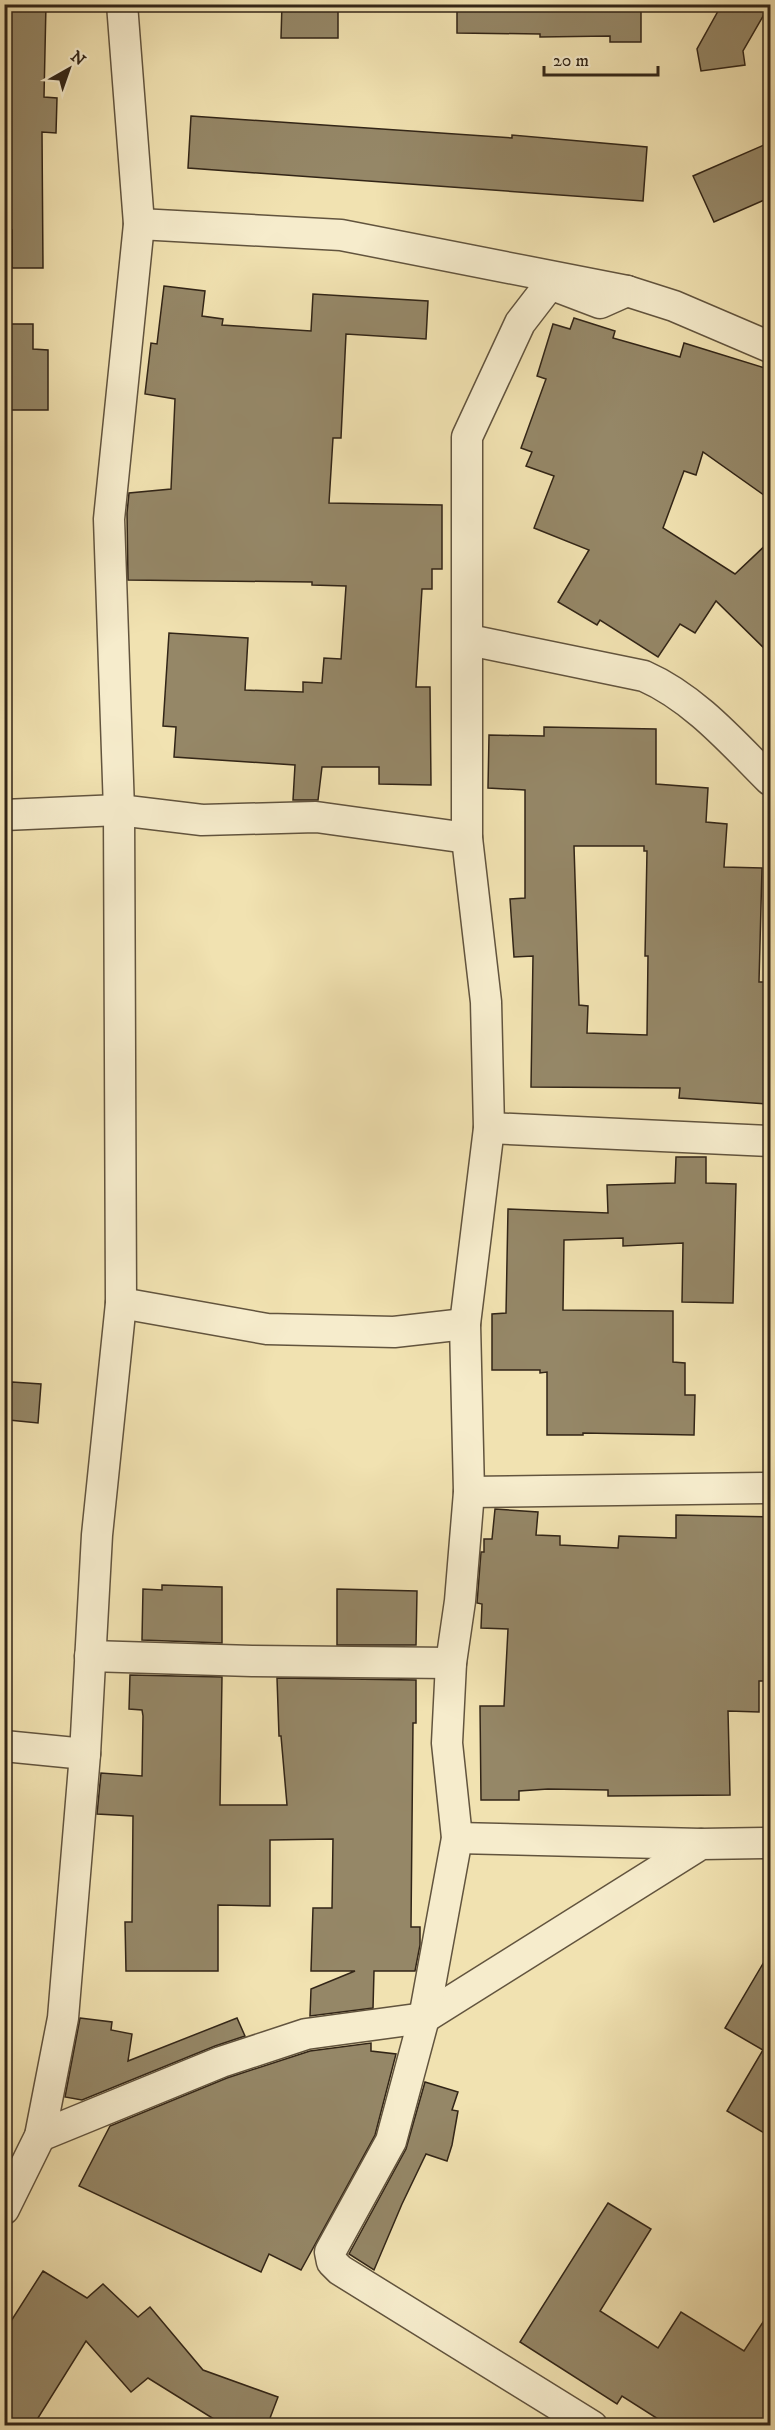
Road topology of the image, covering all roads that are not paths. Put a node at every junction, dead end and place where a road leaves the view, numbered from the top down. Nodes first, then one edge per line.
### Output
1 (122, 4) edge
2 (139, 224) junction
3 (627, 291) junction
4 (771, 347) edge
5 (469, 640) junction
6 (771, 780) edge
7 (119, 810) junction
8 (4, 815) edge
9 (467, 838) junction
10 (489, 1128) junction
11 (771, 1141) edge
12 (121, 1303) junction
13 (465, 1324) junction
14 (771, 1488) edge
15 (469, 1492) junction
16 (90, 1656) junction
17 (451, 1663) junction
18 (4, 1746) edge
19 (85, 1754) junction
20 (458, 1838) junction
21 (771, 1843) edge
22 (700, 1844) junction
23 (424, 2018) junction
24 (40, 2136) junction
25 (4, 2209) edge
26 (592, 2426) edge

1 - 2 street
2 - 3 street
2 - 7 street
3 - 4 street
3 - 5 street
5 - 6 street
5 - 9 street
7 - 8 street
7 - 9 street
7 - 12 street
9 - 10 street
10 - 11 street
10 - 13 street
12 - 13 street
12 - 16 street
13 - 15 street
14 - 15 street
15 - 17 street
16 - 17 street
16 - 19 street
17 - 20 street
18 - 19 street
19 - 24 street
20 - 22 street
20 - 23 street
21 - 22 street
22 - 23 street
23 - 24 street
23 - 26 street
24 - 25 street

